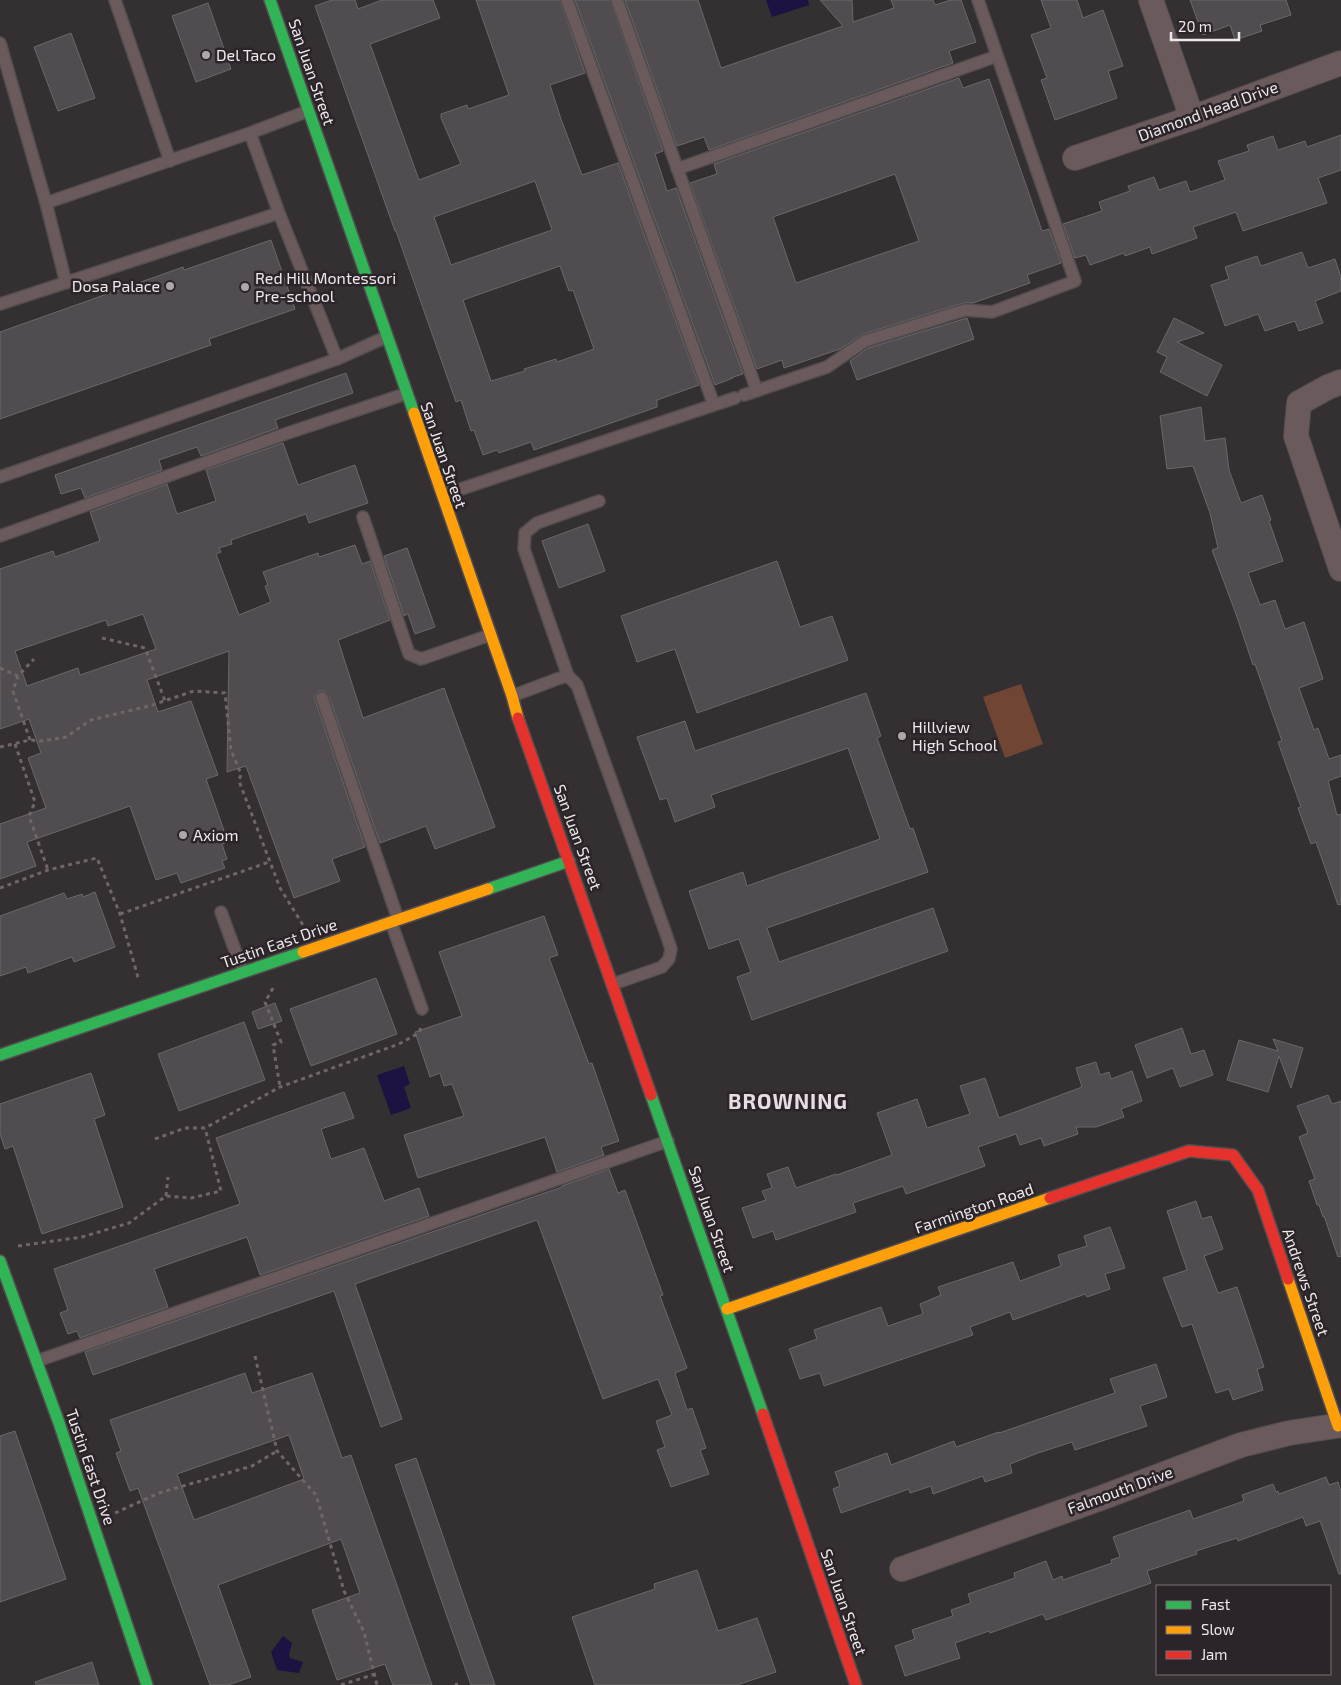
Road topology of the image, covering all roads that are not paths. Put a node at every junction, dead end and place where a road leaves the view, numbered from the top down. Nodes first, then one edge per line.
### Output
1 (115, 0) edge
2 (270, 0) edge
3 (567, 0) edge
4 (617, 0) edge
5 (978, 0) edge
6 (1151, 0) edge
7 (0, 43) edge
8 (997, 56) junction
9 (1341, 63) edge
10 (308, 111) junction
11 (1192, 118) junction
12 (250, 133) junction
13 (1075, 158) dead end
14 (170, 161) junction
15 (678, 168) junction
16 (46, 202) junction
17 (279, 213) junction
18 (66, 283) junction
19 (0, 304) edge
20 (386, 337) junction
21 (337, 359) junction
22 (1341, 382) edge
23 (757, 391) junction
24 (406, 394) junction
25 (714, 405) junction
26 (0, 478) edge
27 (441, 495) junction
28 (598, 501) dead end
29 (363, 517) dead end
30 (0, 536) edge
31 (1341, 570) edge
32 (490, 635) junction
33 (568, 676) junction
34 (512, 696) junction
35 (322, 698) dead end
36 (569, 861) junction
37 (222, 912) dead end
38 (395, 920) junction
39 (243, 972) junction
40 (613, 984) junction
41 (422, 1009) road end
42 (0, 1055) edge
43 (668, 1141) junction
44 (1233, 1155) joint
45 (0, 1262) edge
46 (727, 1309) junction
47 (36, 1361) junction
48 (1340, 1425) edge
49 (902, 1569) dead end
50 (147, 1685) edge
51 (856, 1685) edge

1 - 14 lane
2 - 10 street, San Juan Street
3 - 25 lane
4 - 15 lane
5 - 8 lane
6 - 11 street
7 - 16 lane
8 - 15 lane
8 - 23 lane
9 - 11 street, Diamond Head Drive
10 - 12 lane
10 - 20 street, San Juan Street
11 - 13 street, Diamond Head Drive
12 - 14 lane
12 - 17 lane
14 - 16 lane
15 - 23 lane
16 - 18 lane
17 - 18 lane
17 - 21 lane
18 - 19 lane
20 - 21 lane
20 - 24 street, San Juan Street
21 - 26 lane
22 - 31 street
23 - 25 lane
24 - 27 street, San Juan Street
24 - 30 lane
25 - 27 lane
27 - 32 street, San Juan Street
28 - 33 lane
29 - 32 lane
32 - 34 street, San Juan Street
33 - 34 lane
33 - 40 lane
34 - 36 street, San Juan Street
35 - 38 lane
36 - 38 street, Tustin East Drive
36 - 40 street, San Juan Street
37 - 39 lane
38 - 39 street, Tustin East Drive
38 - 41 lane
39 - 42 street, Tustin East Drive
40 - 43 street, San Juan Street
43 - 46 street, San Juan Street
43 - 47 lane
44 - 46 street, Farmington Road
44 - 48 street, Andrews Street
45 - 47 street, Tustin East Drive
46 - 51 street, San Juan Street
47 - 50 street, Tustin East Drive
48 - 49 street, Falmouth Drive

